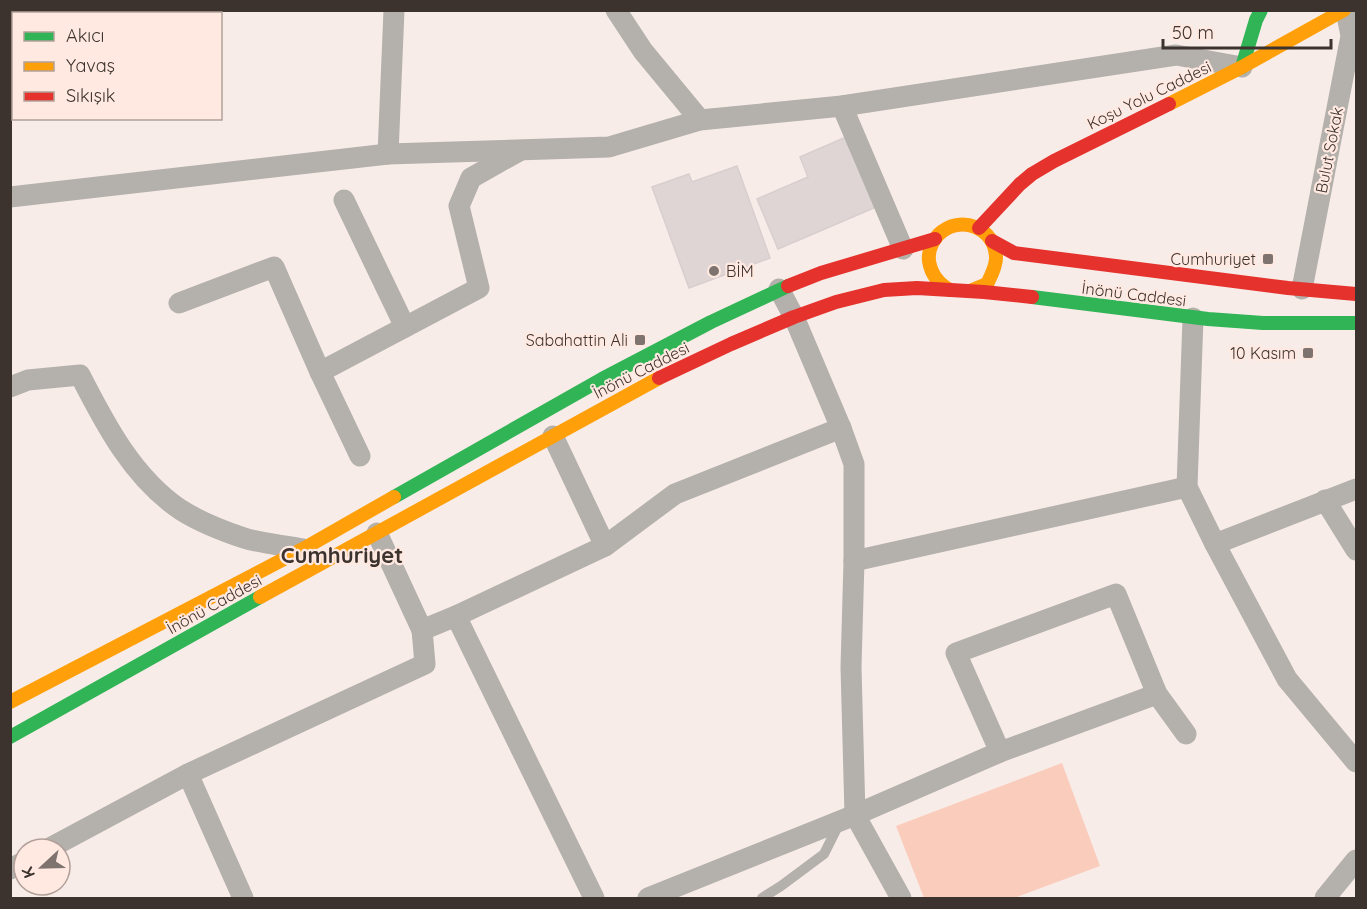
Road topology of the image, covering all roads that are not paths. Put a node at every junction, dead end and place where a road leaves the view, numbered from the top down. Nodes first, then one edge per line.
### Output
1 (394, 10) edge
2 (616, 10) edge
3 (1261, 10) edge
4 (1310, 13) dead end
5 (1340, 13) edge
6 (1242, 67) junction
7 (842, 106) junction
8 (700, 120) junction
9 (521, 149) junction
10 (388, 154) junction
11 (10, 197) edge
12 (344, 200) dead end
13 (979, 228) junction
14 (935, 239) junction
15 (992, 241) junction
16 (903, 249) junction
17 (1302, 289) junction
18 (780, 290) junction
19 (950, 290) junction
20 (970, 291) junction
21 (1356, 294) edge
22 (179, 303) dead end
23 (794, 317) junction
24 (1193, 318) junction
25 (1356, 323) edge
26 (405, 327) junction
27 (320, 372) junction
28 (10, 387) edge
29 (841, 429) junction
30 (553, 436) junction
31 (360, 456) dead end
32 (1187, 487) junction
33 (1356, 489) edge
34 (1326, 500) junction
35 (377, 533) junction
36 (1215, 544) junction
37 (605, 546) junction
38 (303, 549) junction
39 (1356, 550) edge
40 (854, 561) junction
41 (456, 616) junction
42 (422, 630) junction
43 (1156, 694) junction
44 (10, 702) edge
45 (1186, 734) dead end
46 (10, 737) edge
47 (1000, 752) junction
48 (1356, 762) edge
49 (188, 774) junction
50 (848, 818) junction
51 (70, 837) edge
52 (1356, 860) edge
53 (243, 898) edge
54 (594, 898) edge
55 (648, 898) edge
56 (762, 898) edge
57 (901, 898) edge
58 (1325, 898) edge

1 - 10 street
2 - 8 street
3 - 6 main road
4 - 5 main road
5 - 6 main road, Koşu Yolu Caddesi
5 - 17 street, Bulut Sokak
6 - 7 street
6 - 13 main road, Koşu Yolu Caddesi
7 - 8 street
7 - 16 street
8 - 9 street
9 - 10 street
9 - 26 street
10 - 11 street
12 - 26 street
13 - 14 main road
13 - 15 main road
14 - 16 main road, İnönü Caddesi
14 - 19 main road
15 - 17 main road, İnönü Caddesi
15 - 20 main road
16 - 18 main road, İnönü Caddesi
17 - 21 main road, İnönü Caddesi
18 - 23 street
18 - 38 main road, İnönü Caddesi
19 - 20 main road, İnönü Caddesi
19 - 23 main road, İnönü Caddesi
20 - 24 main road, İnönü Caddesi
22 - 27 street
23 - 29 street
23 - 30 main road, İnönü Caddesi
24 - 25 main road, İnönü Caddesi
24 - 32 street
26 - 27 street
27 - 31 street
28 - 38 street
29 - 37 street
29 - 40 street
30 - 35 main road, İnönü Caddesi
30 - 37 street
32 - 36 street
32 - 40 street
33 - 34 street
34 - 36 street
34 - 39 street
35 - 42 street
35 - 46 main road, İnönü Caddesi
36 - 48 street
37 - 41 street
38 - 44 main road, İnönü Caddesi
40 - 50 street
41 - 42 street
41 - 54 street
42 - 49 street
43 - 45 street
43 - 47 street
43 - 47 street
47 - 50 street
49 - 51 street
49 - 53 street
50 - 55 street
50 - 56 lane
50 - 57 street
52 - 58 street

